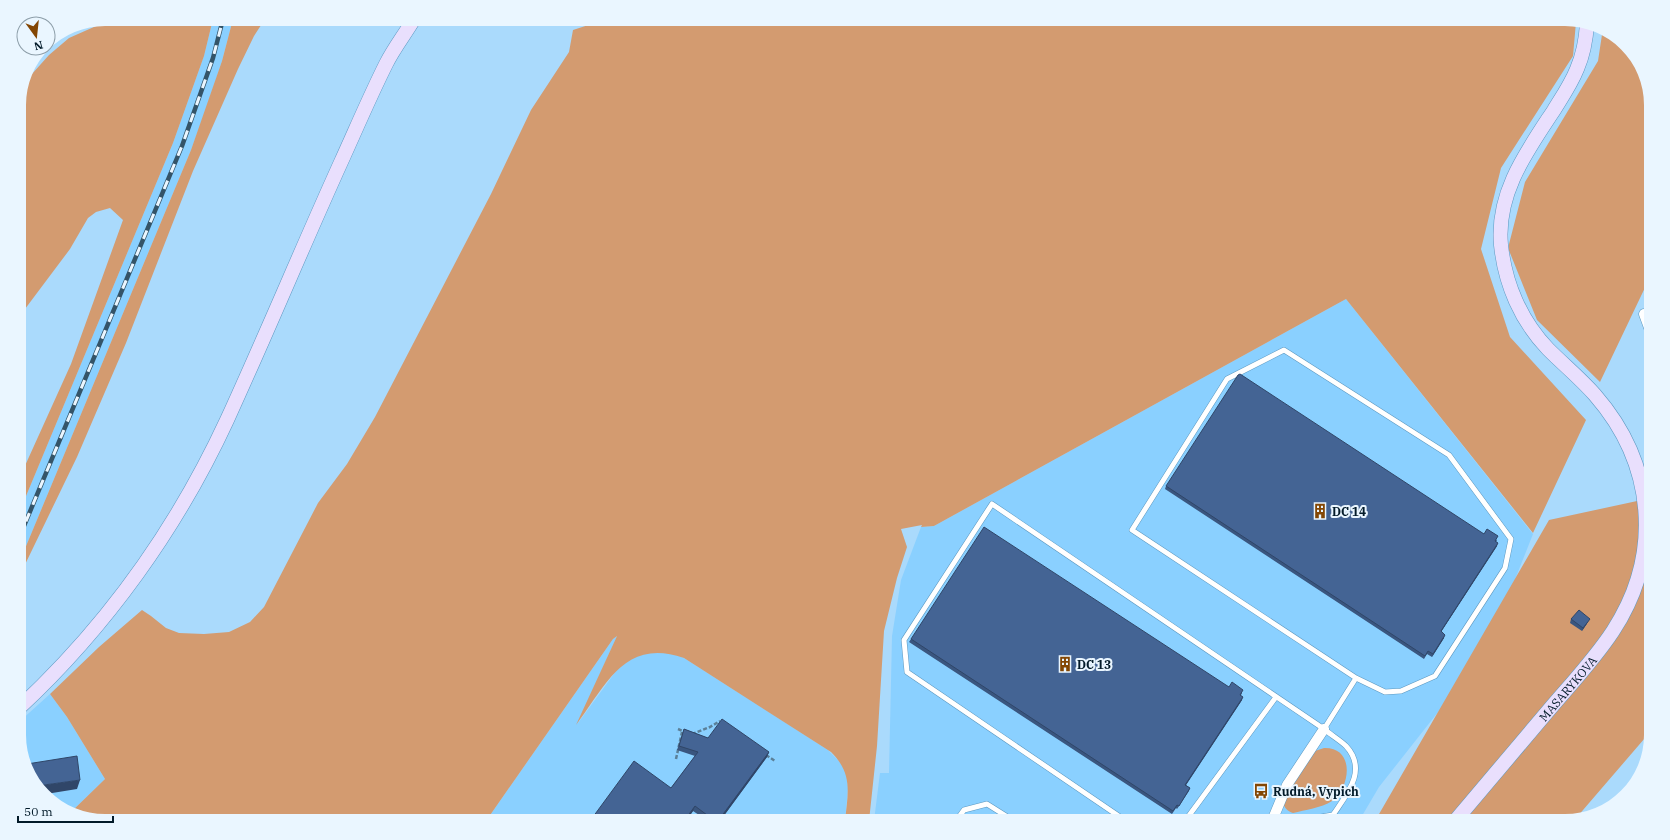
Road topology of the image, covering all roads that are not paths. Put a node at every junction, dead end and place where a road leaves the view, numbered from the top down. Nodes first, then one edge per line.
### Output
1 (410, 26) edge
2 (1586, 29) edge
3 (1644, 495) edge
4 (1644, 556) edge
5 (1356, 678) junction
6 (1276, 697) junction
7 (26, 702) edge
8 (1324, 729) junction
9 (961, 814) edge
10 (1003, 814) edge
11 (1116, 814) edge
12 (1190, 814) edge
13 (1275, 814) edge
14 (1334, 814) edge
15 (1461, 814) edge

1 - 7 main road
2 - 3 main road, MASARYKOVA
4 - 15 main road, MASARYKOVA
5 - 5 lane
5 - 8 lane
6 - 8 lane
6 - 11 lane
6 - 12 lane
8 - 13 street
8 - 14 lane
9 - 10 lane

